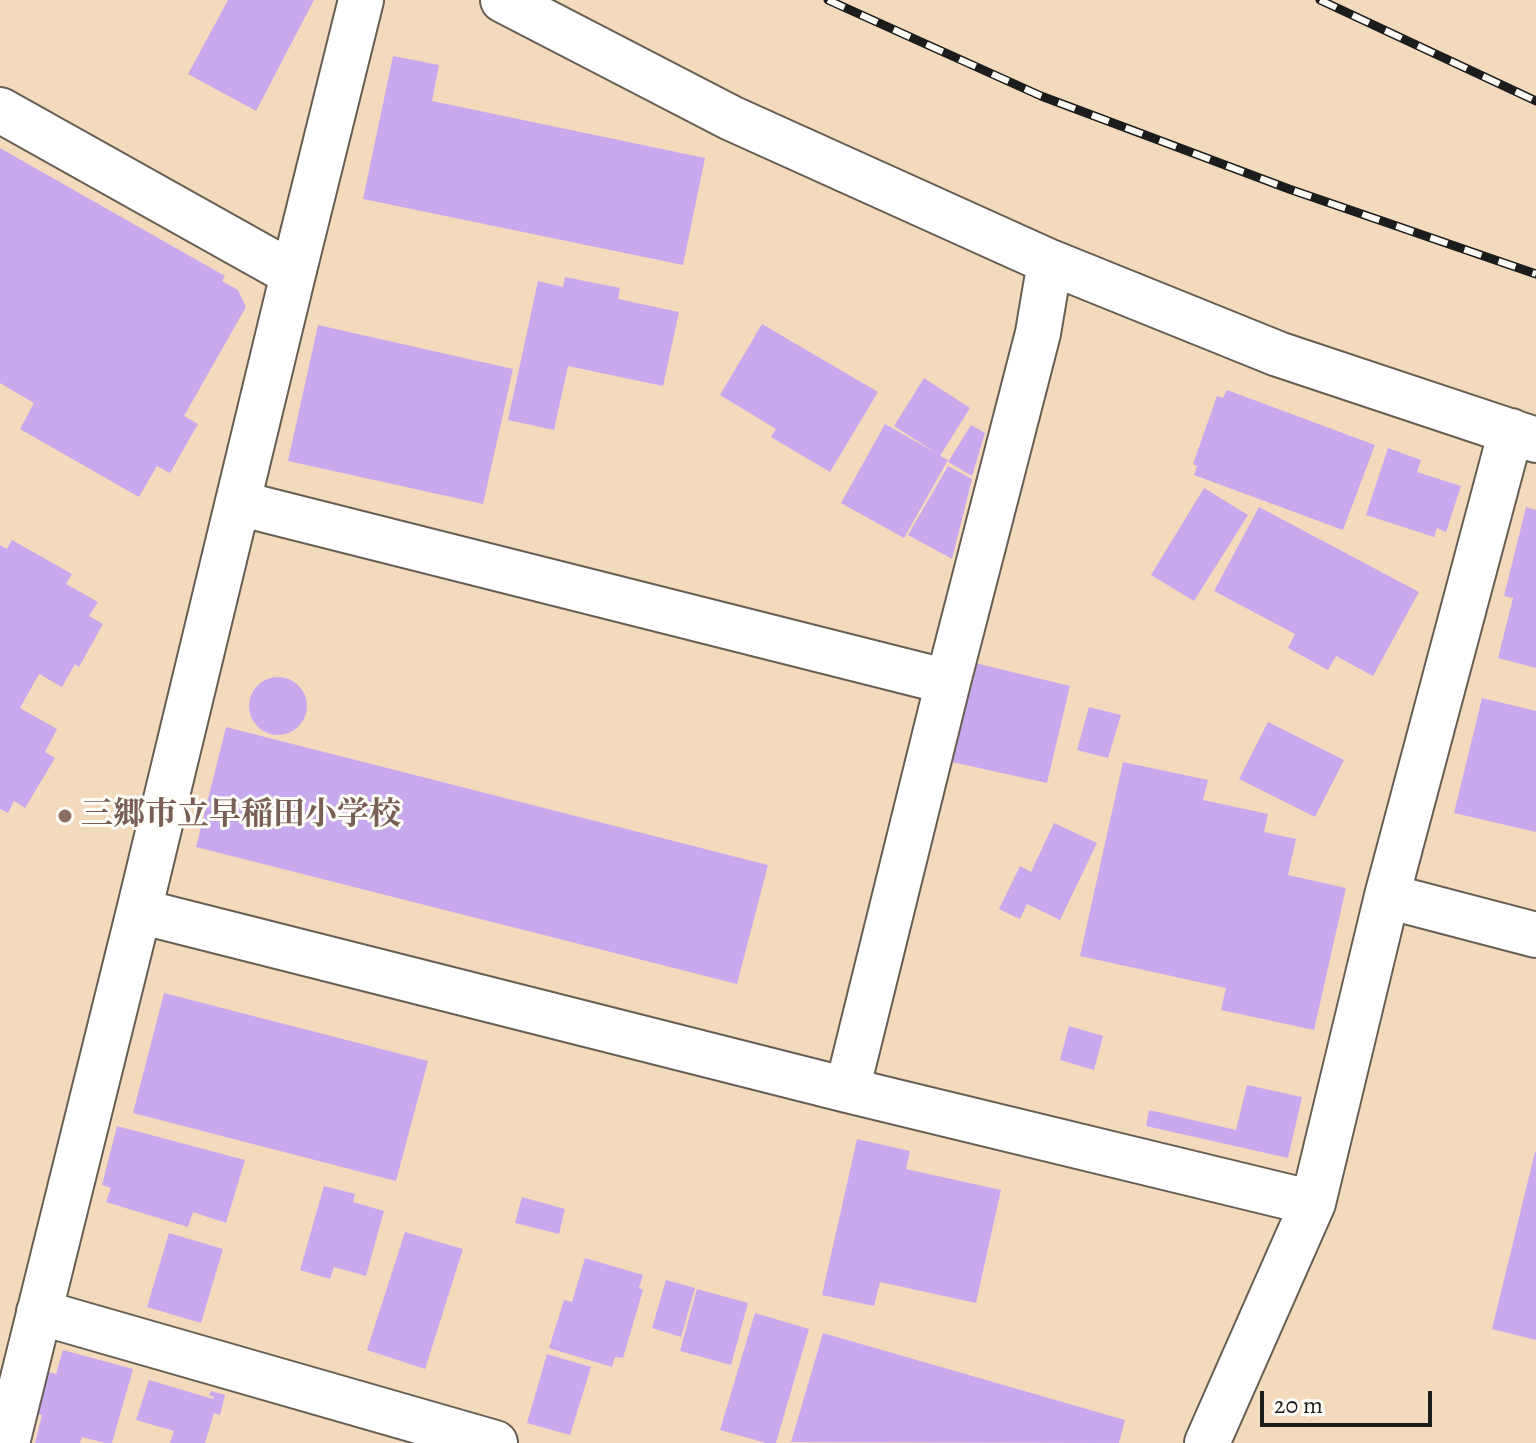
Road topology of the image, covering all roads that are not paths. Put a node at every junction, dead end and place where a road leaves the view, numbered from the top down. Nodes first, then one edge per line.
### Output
1 (361, 0) edge
2 (503, 0) edge
3 (0, 110) edge
4 (1050, 262) junction
5 (293, 274) junction
6 (1523, 436) edge
7 (238, 503) junction
8 (948, 682) junction
9 (1387, 896) junction
10 (139, 911) junction
11 (1536, 935) edge
12 (847, 1090) junction
13 (1313, 1203) junction
14 (39, 1312) junction
15 (7, 1443) edge
16 (495, 1443) edge
17 (1207, 1443) edge

1 - 5 street
2 - 4 street
3 - 5 street
4 - 6 street
4 - 8 street
5 - 7 street
6 - 9 street
7 - 8 street
7 - 10 street
8 - 12 street
9 - 11 street
9 - 13 street
10 - 12 street
10 - 14 street
12 - 13 street
13 - 17 street
14 - 15 street
14 - 16 street

